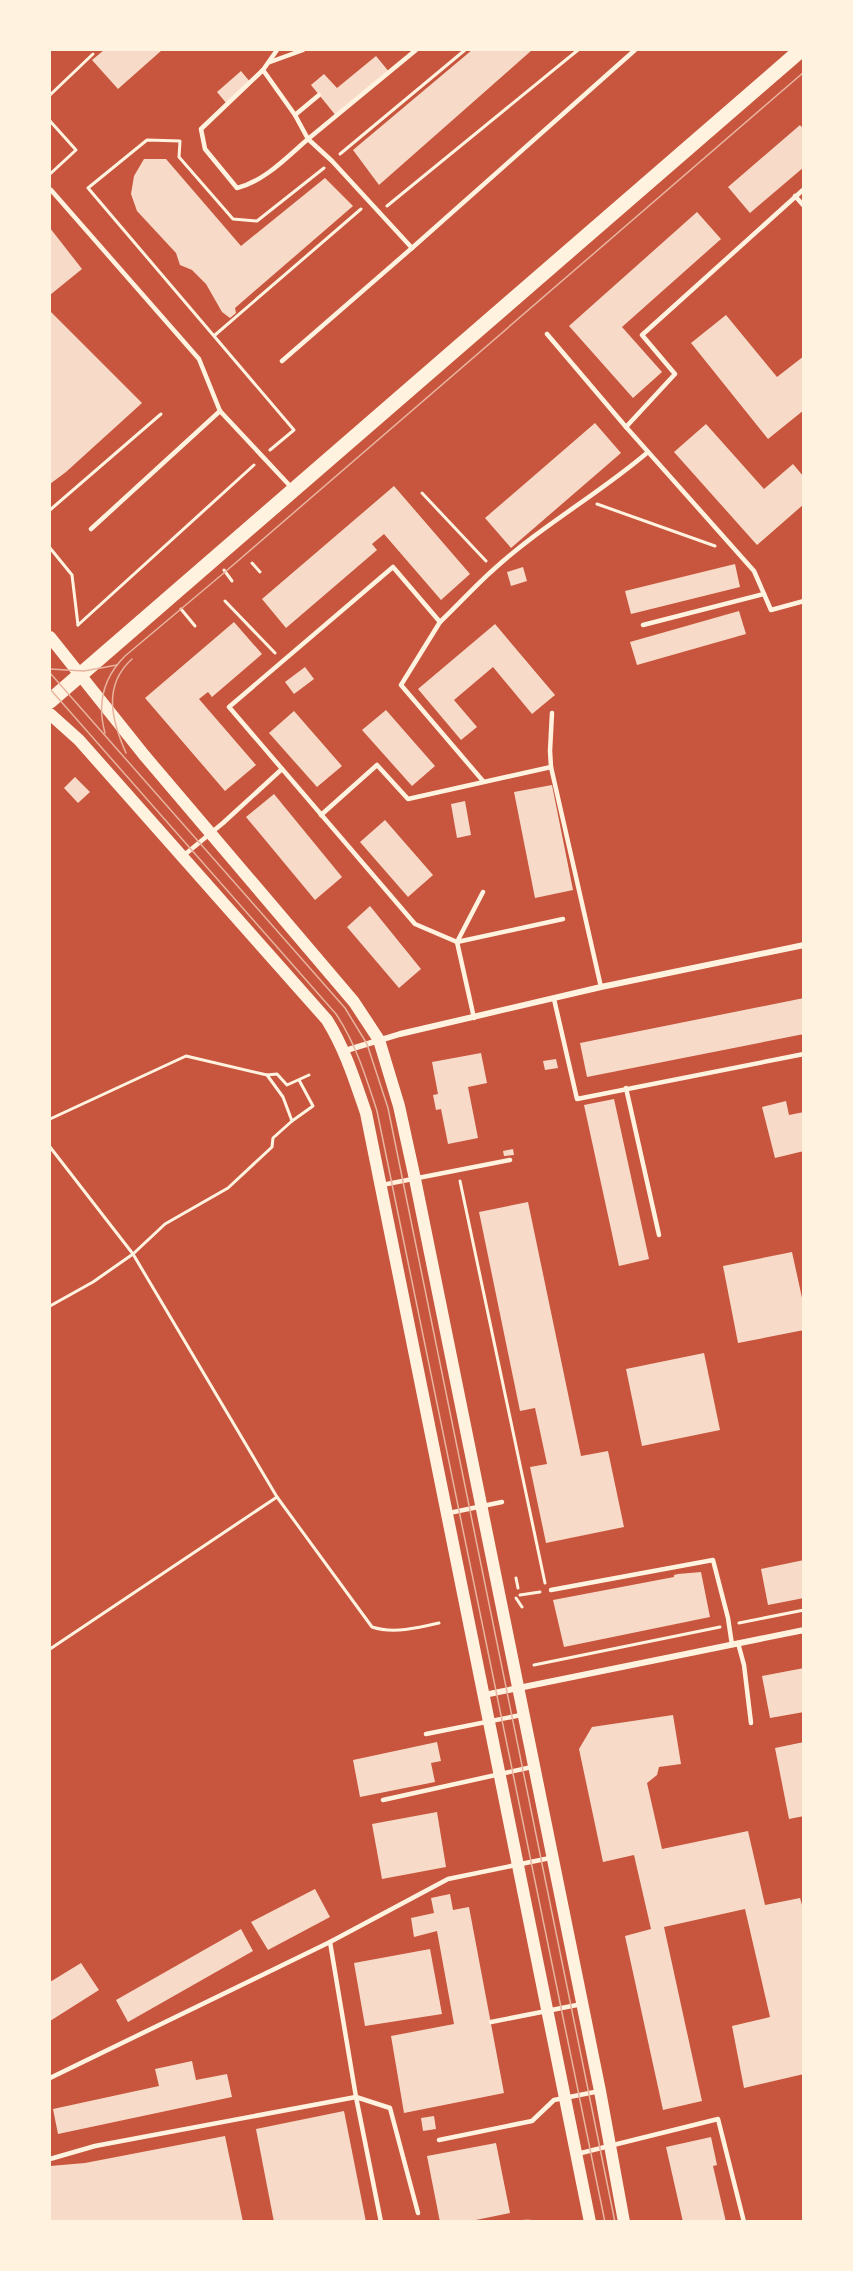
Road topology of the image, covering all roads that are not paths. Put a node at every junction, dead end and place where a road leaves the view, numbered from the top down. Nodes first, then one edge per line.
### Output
1 (277, 50) edge
2 (303, 50) edge
3 (416, 50) edge
4 (634, 50) edge
5 (801, 50) edge
6 (270, 62) junction
7 (263, 70) junction
8 (319, 95) dead end
9 (295, 116) junction
10 (308, 139) junction
11 (804, 189) edge
12 (51, 190) edge
13 (795, 196) junction
14 (804, 206) edge
15 (412, 248) junction
16 (547, 334) dead end
17 (282, 361) dead end
18 (220, 411) junction
19 (626, 427) junction
20 (648, 452) junction
21 (293, 489) junction
22 (91, 529) dead end
23 (764, 594) junction
24 (804, 602) edge
25 (440, 622) junction
26 (644, 626) dead end
27 (50, 637) edge
28 (80, 675) junction
29 (50, 700) edge
30 (552, 713) dead end
31 (50, 714) edge
32 (551, 767) junction
33 (282, 768) junction
34 (483, 781) junction
35 (321, 815) junction
36 (210, 833) junction
37 (182, 857) junction
38 (483, 892) dead end
39 (563, 919) dead end
40 (457, 942) junction
41 (804, 945) edge
42 (601, 987) junction
43 (554, 999) junction
44 (474, 1018) junction
45 (379, 1040) junction
46 (343, 1051) junction
47 (804, 1054) edge
48 (626, 1088) junction
49 (510, 1160) dead end
50 (415, 1179) junction
51 (379, 1185) junction
52 (659, 1235) dead end
53 (501, 1502) dead end
54 (481, 1506) junction
55 (446, 1513) junction
56 (550, 1590) dead end
57 (804, 1630) edge
58 (735, 1644) junction
59 (519, 1688) junction
60 (483, 1695) junction
61 (524, 1714) junction
62 (488, 1721) junction
63 (751, 1723) dead end
64 (426, 1734) dead end
65 (534, 1767) junction
66 (499, 1774) junction
67 (383, 1800) dead end
68 (553, 1858) junction
69 (518, 1865) junction
70 (330, 1942) junction
71 (582, 2004) junction
72 (547, 2011) junction
73 (490, 2022) dead end
74 (50, 2078) edge
75 (600, 2091) junction
76 (357, 2097) junction
77 (565, 2098) junction
78 (439, 2140) dead end
79 (610, 2146) junction
80 (577, 2154) junction
81 (50, 2159) edge
82 (418, 2213) dead end
83 (589, 2221) edge
84 (381, 2222) edge
85 (524, 2222) edge
86 (530, 2222) edge
87 (624, 2222) edge
88 (744, 2222) edge

1 - 6 lane
2 - 6 lane
3 - 10 lane
4 - 15 lane
5 - 21 main road
6 - 7 lane
7 - 9 lane
7 - 10 lane
8 - 9 lane
9 - 10 lane
10 - 15 lane
11 - 13 lane
12 - 18 lane
13 - 14 lane
13 - 19 lane
15 - 17 lane
16 - 19 lane
18 - 21 lane
18 - 22 lane
19 - 20 lane
20 - 23 lane
20 - 25 lane
21 - 28 main road
23 - 24 lane
23 - 26 lane
25 - 33 lane
25 - 34 lane
27 - 28 main road
28 - 29 main road
28 - 36 main road
30 - 32 lane
31 - 37 main road
32 - 34 lane
32 - 42 lane
33 - 35 lane
33 - 36 lane
34 - 35 lane
35 - 40 lane
36 - 37 lane
36 - 45 main road
37 - 46 main road
38 - 40 lane
39 - 40 lane
40 - 44 lane
41 - 42 street
42 - 43 street
43 - 44 street
43 - 48 lane
44 - 45 street
45 - 46 street
45 - 50 main road
46 - 51 main road
47 - 48 lane
48 - 52 lane
49 - 50 lane
50 - 51 lane
50 - 54 main road
51 - 55 main road
53 - 54 lane
54 - 55 lane
54 - 59 main road
55 - 60 main road
56 - 58 lane
57 - 58 street
58 - 59 street
58 - 63 lane
59 - 60 street
59 - 61 main road
60 - 62 main road
61 - 62 lane
61 - 65 main road
62 - 64 lane
62 - 66 main road
65 - 66 lane
65 - 68 main road
66 - 67 lane
66 - 69 main road
68 - 69 lane
68 - 71 main road
69 - 70 lane
69 - 72 main road
70 - 74 lane
70 - 76 lane
71 - 72 lane
71 - 75 main road
72 - 73 lane
72 - 77 main road
75 - 77 lane
75 - 79 main road
76 - 81 lane
76 - 82 lane
76 - 84 lane
77 - 78 lane
77 - 80 main road
79 - 80 lane
79 - 87 main road
79 - 88 lane
80 - 83 main road
85 - 86 lane

